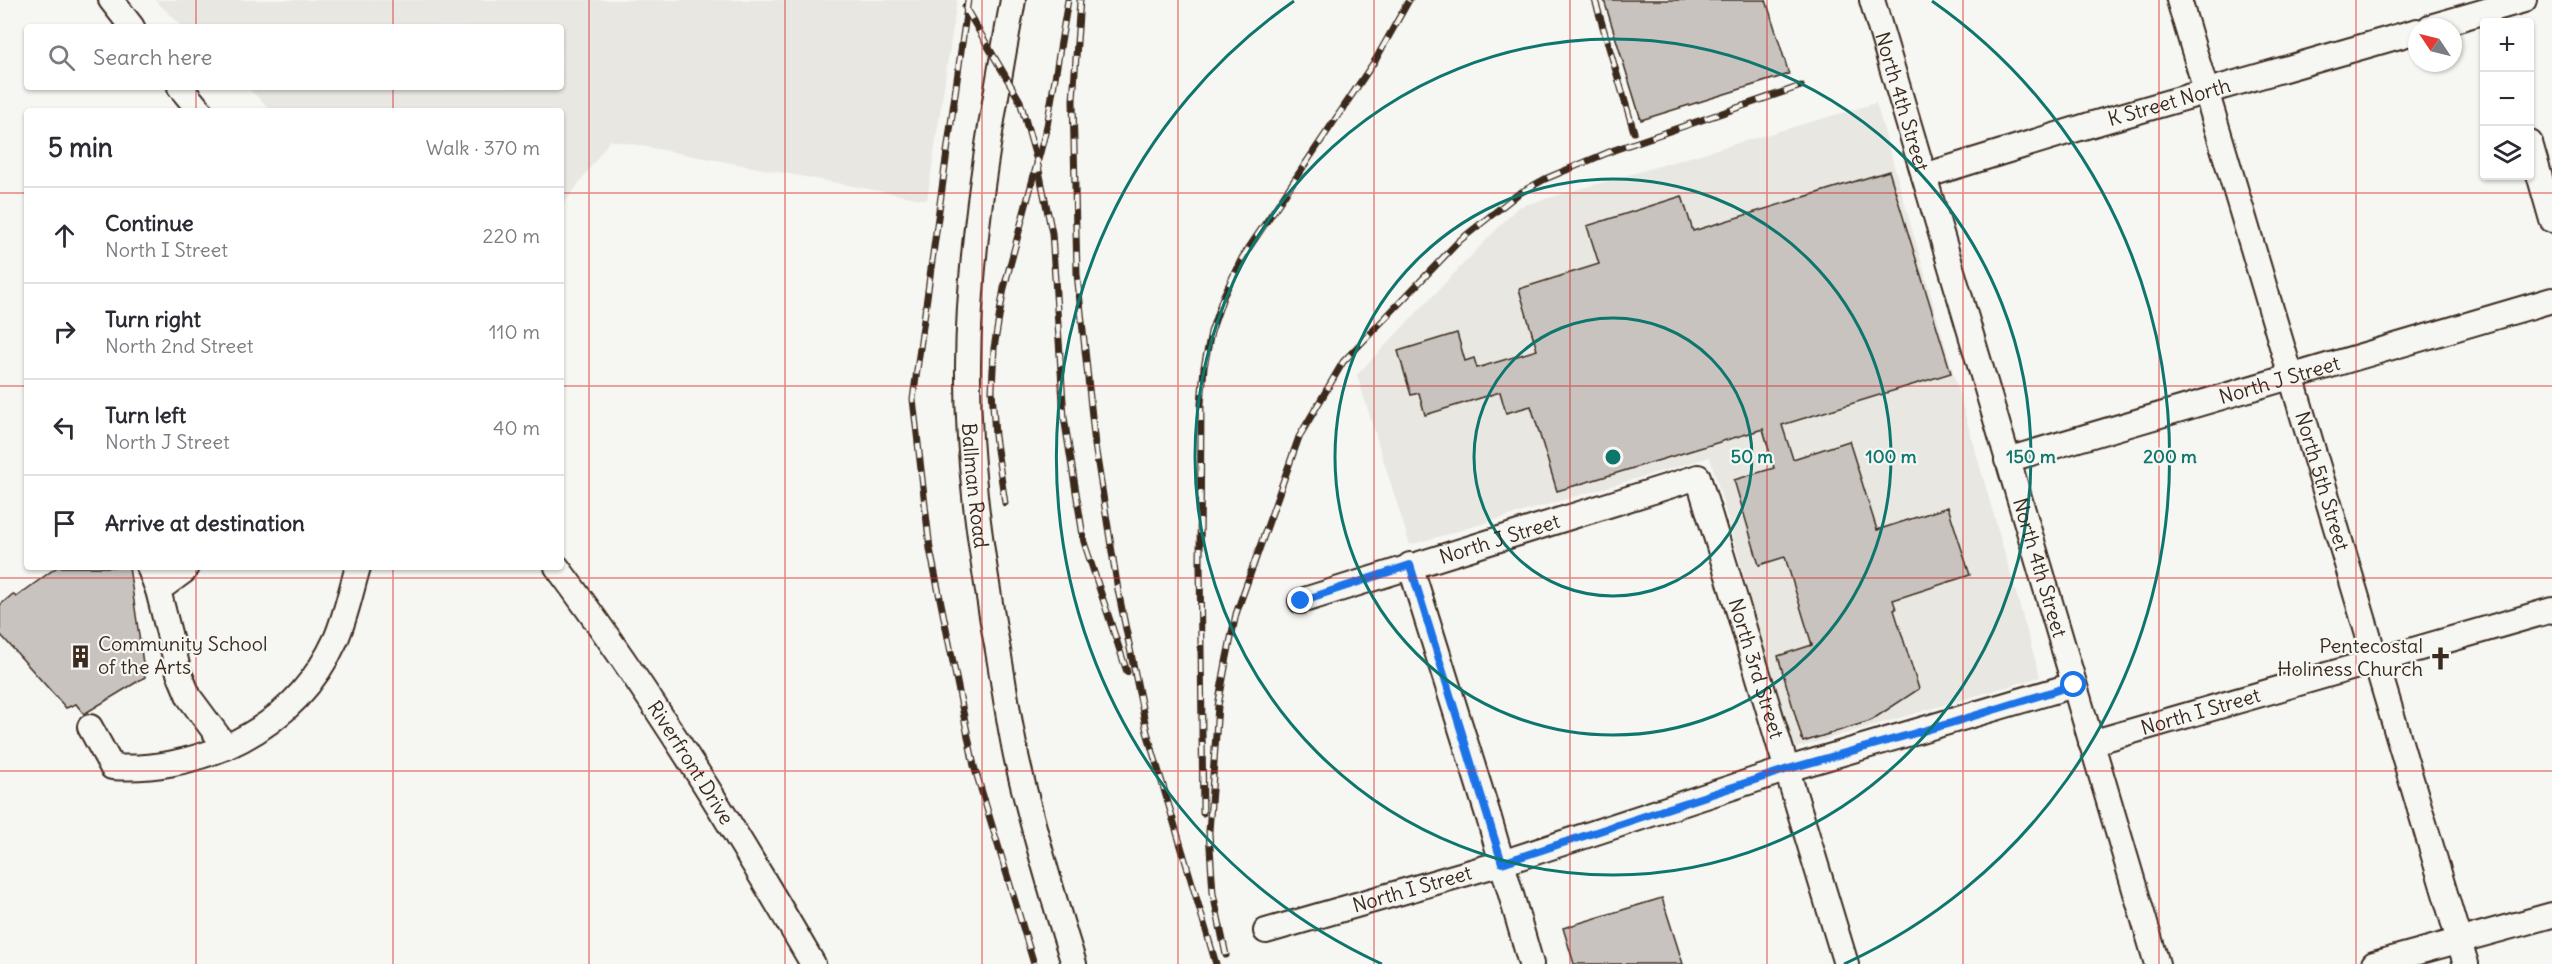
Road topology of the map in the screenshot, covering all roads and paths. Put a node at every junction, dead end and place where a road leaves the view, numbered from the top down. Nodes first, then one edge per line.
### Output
1 (111, 0) edge
2 (1013, 0) edge
3 (1872, 0) edge
4 (2179, 0) edge
5 (2523, 0) edge
6 (2491, 11) edge
7 (2462, 19) edge
8 (130, 24) edge
9 (2408, 34) edge
10 (182, 90) edge
11 (2206, 91) junction
12 (198, 108) edge
13 (2534, 160) edge
14 (1924, 176) junction
15 (2552, 220) edge
16 (2552, 300) edge
17 (2291, 377) junction
18 (2007, 460) junction
19 (1698, 477) joint
20 (1410, 565) junction
21 (151, 570) edge
22 (184, 570) edge
23 (357, 570) edge
24 (559, 570) edge
25 (158, 590) junction
26 (1301, 601) dead end
27 (2552, 610) edge
28 (2377, 661) junction
29 (2074, 685) junction
30 (90, 727) dead end
31 (2091, 743) junction
32 (226, 747) junction
33 (1788, 769) junction
34 (1502, 863) junction
35 (2552, 915) edge
36 (1266, 931) dead end
37 (2459, 940) junction
38 (813, 964) edge
39 (1074, 964) edge
40 (1531, 964) edge
41 (1846, 964) edge
42 (2157, 964) edge
43 (2374, 964) edge
44 (2466, 964) edge

1 - 8 street
2 - 39 street, Ballman Road
3 - 14 street, North 4th Street
4 - 11 street, North 5th Street
5 - 6 street
6 - 7 street
9 - 11 street, K Street North
10 - 12 street
11 - 14 street, K Street North
11 - 17 street, North 5th Street
13 - 15 street
14 - 18 street, North 4th Street
16 - 17 street, North J Street
17 - 18 street, North J Street
17 - 28 street, North 5th Street
18 - 29 street, North 4th Street
19 - 20 street, North J Street
19 - 33 street, North 3rd Street
20 - 26 street, North J Street
20 - 34 street
21 - 25 street
22 - 25 street
23 - 32 street
24 - 38 street, Riverfront Drive
25 - 32 street
27 - 28 street, North I Street
28 - 31 street, North I Street
28 - 37 street, North 5th Street
29 - 31 street, North 4th Street
29 - 33 street, North I Street
30 - 32 street
31 - 42 street, North 4th Street
33 - 34 street, North I Street
33 - 41 street, North 3rd Street
34 - 36 street, North I Street
34 - 40 street
35 - 37 street
37 - 43 street
37 - 44 street, North 5th Street

